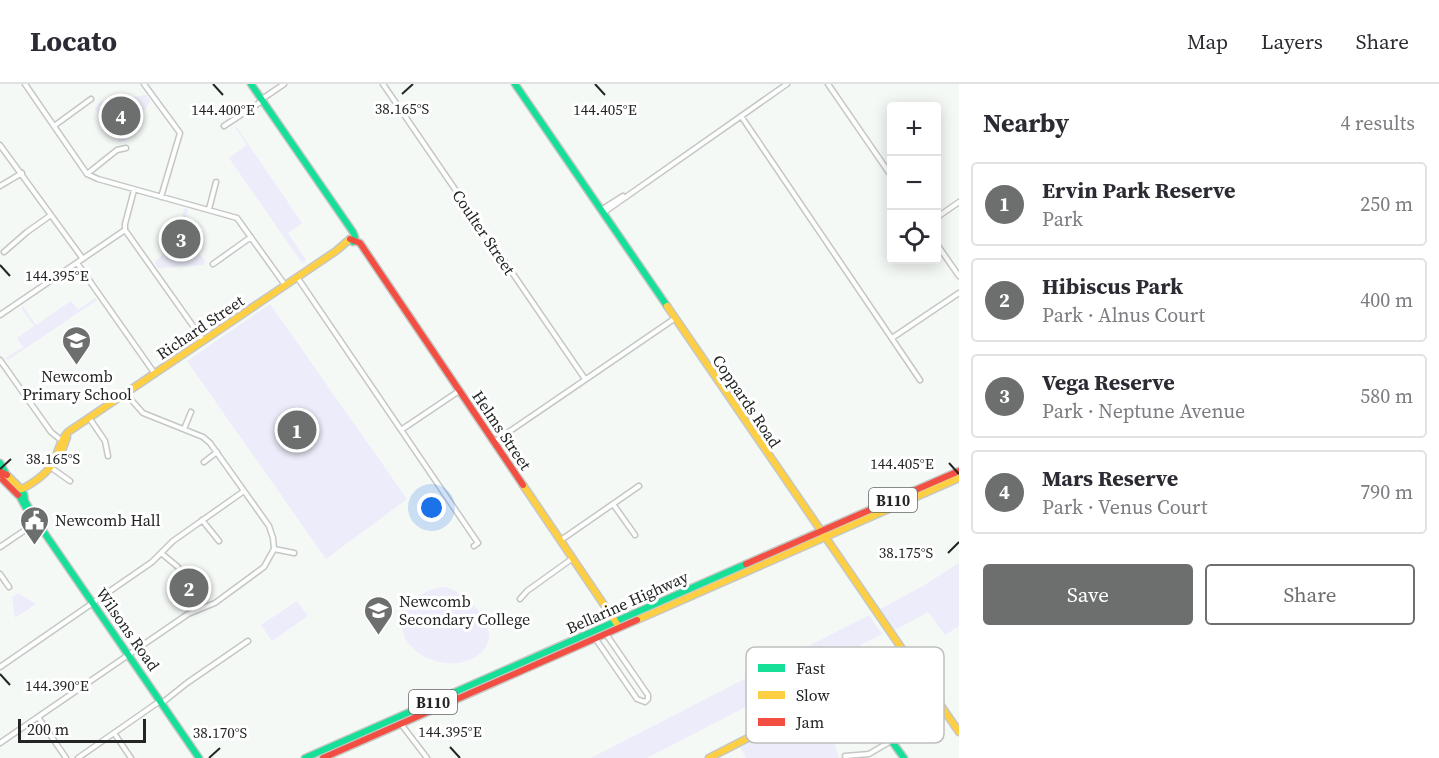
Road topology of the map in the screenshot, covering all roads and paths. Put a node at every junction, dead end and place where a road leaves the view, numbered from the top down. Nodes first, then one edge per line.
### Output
1 (25, 84) edge
2 (144, 84) edge
3 (251, 84) edge
4 (284, 84) edge
5 (383, 84) edge
6 (515, 84) edge
7 (787, 84) edge
8 (828, 84) edge
9 (91, 99) dead end
10 (262, 100) junction
11 (741, 116) junction
12 (54, 126) junction
13 (224, 126) dead end
14 (0, 145) edge
15 (126, 148) dead end
16 (887, 171) edge
17 (22, 173) junction
18 (87, 174) junction
19 (216, 182) dead end
20 (0, 186) edge
21 (134, 190) junction
22 (161, 197) junction
23 (959, 202) edge
24 (209, 210) junction
25 (602, 212) junction
26 (51, 215) junction
27 (941, 215) edge
28 (125, 230) junction
29 (251, 237) junction
30 (352, 240) junction
31 (941, 250) edge
32 (4, 252) dead end
33 (83, 258) junction
34 (77, 263) junction
35 (213, 264) dead end
36 (959, 276) edge
37 (297, 277) junction
38 (285, 285) junction
39 (959, 293) edge
40 (0, 315) edge
41 (674, 319) junction
42 (892, 338) junction
43 (203, 340) junction
44 (0, 360) edge
45 (155, 374) junction
46 (585, 379) junction
47 (920, 380) dead end
48 (459, 391) junction
49 (126, 394) junction
50 (191, 412) dead end
51 (90, 419) junction
52 (184, 429) junction
53 (401, 430) junction
54 (63, 441) junction
55 (494, 442) junction
56 (217, 453) junction
57 (108, 456) dead end
58 (204, 462) dead end
59 (0, 463) edge
60 (52, 468) junction
61 (959, 471) edge
62 (2, 476) edge
63 (959, 478) edge
64 (70, 481) dead end
65 (639, 486) dead end
66 (244, 491) junction
67 (21, 493) junction
68 (613, 504) junction
69 (36, 519) junction
70 (202, 520) junction
71 (822, 535) junction
72 (635, 536) dead end
73 (561, 540) junction
74 (219, 541) dead end
75 (478, 544) dead end
76 (0, 547) edge
77 (274, 549) junction
78 (162, 553) junction
79 (294, 554) dead end
80 (573, 558) junction
81 (178, 567) dead end
82 (0, 574) edge
83 (9, 587) dead end
84 (520, 599) dead end
85 (93, 603) junction
86 (618, 625) junction
87 (606, 634) junction
88 (595, 638) junction
89 (248, 641) dead end
90 (899, 647) edge
91 (129, 655) junction
92 (0, 667) edge
93 (161, 702) junction
94 (944, 711) edge
95 (38, 717) junction
96 (401, 724) junction
97 (959, 732) edge
98 (114, 733) junction
99 (746, 739) edge
100 (0, 743) edge
101 (888, 743) edge
102 (893, 743) edge
103 (845, 756) dead end
104 (713, 757) edge
105 (66, 758) edge
106 (78, 758) edge
107 (131, 758) edge
108 (199, 758) edge
109 (305, 758) edge
110 (323, 758) edge
111 (427, 758) edge
112 (904, 758) edge

1 - 12 street
2 - 22 street
3 - 10 main road
4 - 10 street
5 - 46 street, Coulter Street
6 - 25 main road, Coppards Road
7 - 11 street
8 - 16 street
9 - 12 street
10 - 13 street
10 - 30 main road
11 - 25 street
11 - 42 street
12 - 18 street
14 - 17 street
15 - 18 street
17 - 20 street
17 - 26 street
18 - 21 street
19 - 24 street
21 - 22 street
21 - 28 street
22 - 24 street
23 - 27 street
24 - 29 street
25 - 41 main road, Coppards Road
26 - 32 street
26 - 33 street
28 - 33 street
28 - 43 street
29 - 35 street
29 - 38 street
30 - 37 main road, Richard Street
30 - 48 main road, Helms Street
31 - 36 street
33 - 34 street
34 - 40 street
34 - 45 street
37 - 38 main road, Richard Street
37 - 53 street
38 - 43 main road, Richard Street
39 - 42 street
41 - 46 street
41 - 71 main road, Coppards Road
42 - 47 street
43 - 45 main road, Richard Street
44 - 54 street
45 - 49 main road, Richard Street
46 - 55 street
48 - 53 street
48 - 55 main road, Helms Street
49 - 51 main road, Richard Street
49 - 52 street
50 - 52 street
51 - 54 main road, Richard Street
51 - 57 street
52 - 56 street
53 - 75 street
54 - 60 main road
55 - 73 main road, Helms Street
56 - 58 street
56 - 66 street
59 - 62 main road, Wilsons Road
60 - 64 street
60 - 67 main road
61 - 71 main road, Bellarine Highway / B110
62 - 67 main road, Wilsons Road
63 - 71 main road, Bellarine Highway / B110
65 - 68 street
66 - 70 street
66 - 77 street
67 - 69 main road, Wilsons Road
68 - 72 street
68 - 73 street
69 - 76 street
69 - 85 main road, Wilsons Road
70 - 74 street
70 - 78 street
71 - 86 main road, Bellarine Highway / B110
71 - 90 main road, Coppards Road
73 - 80 main road, Helms Street
77 - 79 street
77 - 91 street
78 - 81 street
78 - 85 street
80 - 84 street
80 - 86 main road, Helms Street
82 - 83 street
85 - 91 main road, Wilsons Road
85 - 92 street
86 - 87 main road, Bellarine Highway / B110
86 - 109 main road, Bellarine Highway / B110
87 - 88 main road, Bellarine Highway / B110
87 - 88 street
88 - 96 main road, Bellarine Highway / B110
89 - 93 street
91 - 93 main road, Wilsons Road
91 - 95 street
93 - 98 street
93 - 108 main road, Wilsons Road
94 - 97 main road, Coppards Road
95 - 100 street
95 - 105 street
96 - 110 main road, Bellarine Highway / B110
96 - 111 street
98 - 106 street
98 - 107 street
99 - 104 main road
101 - 103 street
102 - 112 main road

